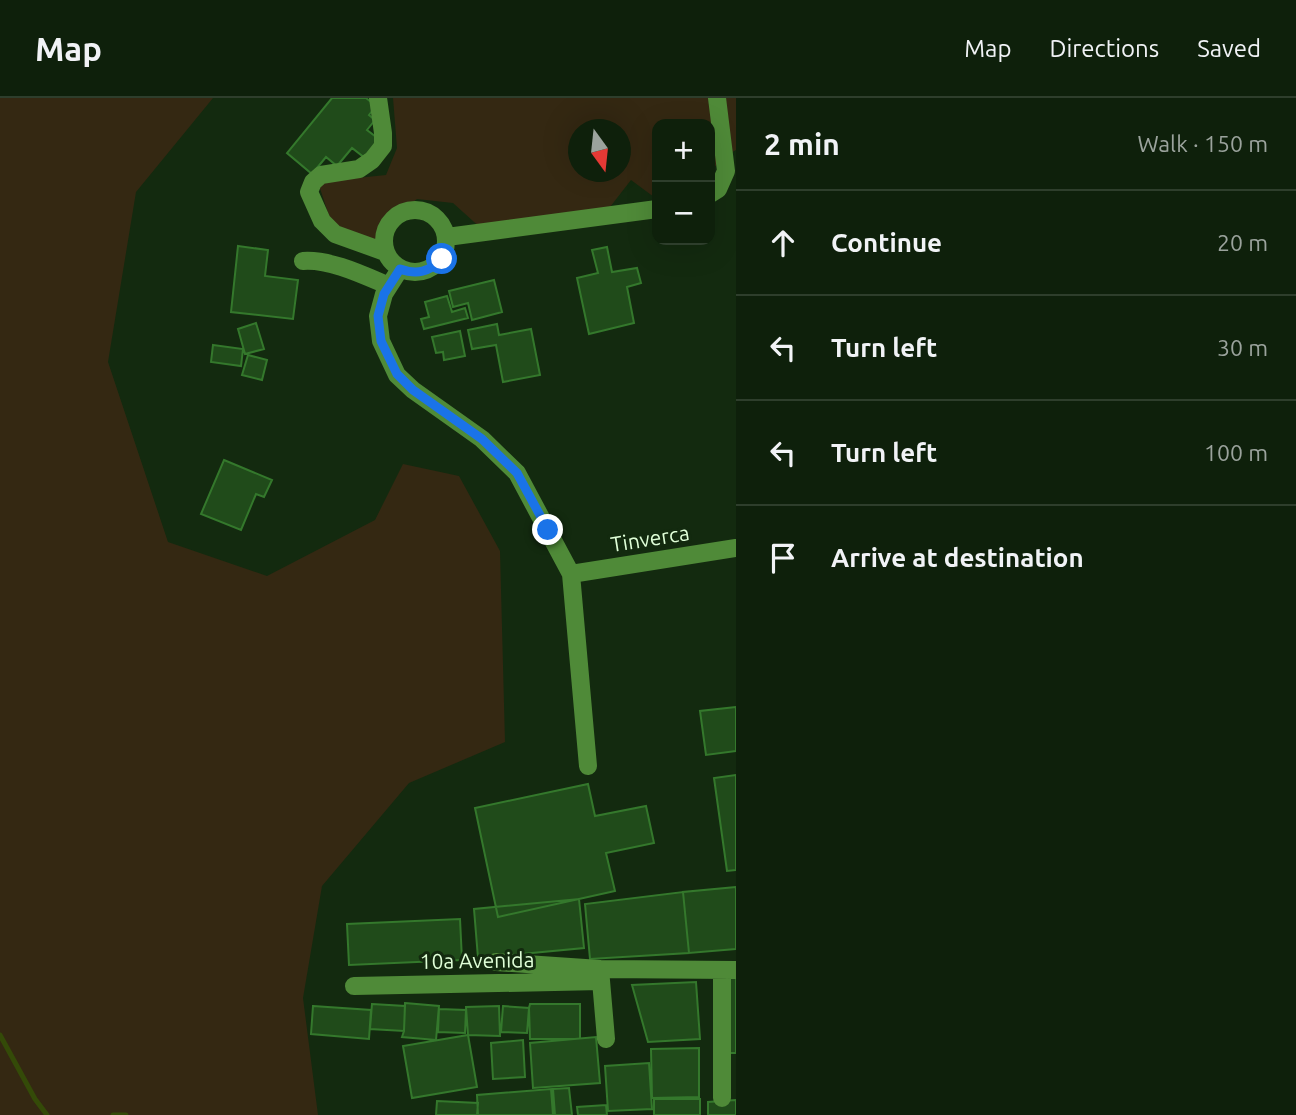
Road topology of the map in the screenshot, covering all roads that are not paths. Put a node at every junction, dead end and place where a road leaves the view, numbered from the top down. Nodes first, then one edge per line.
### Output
1 (378, 98) edge
2 (716, 98) edge
3 (736, 120) edge
4 (722, 133) junction
5 (715, 191) edge
6 (652, 210) edge
7 (447, 237) junction
8 (385, 252) junction
9 (303, 261) dead end
10 (400, 269) junction
11 (389, 286) junction
12 (736, 548) edge
13 (571, 574) junction
14 (589, 766) dead end
15 (496, 962) dead end
16 (729, 970) edge
17 (601, 975) junction
18 (354, 986) dead end
19 (606, 1039) dead end
20 (722, 1098) dead end

1 - 8 street
2 - 4 street
3 - 4 street
4 - 5 street
6 - 7 street
7 - 8 street
7 - 10 street
8 - 10 street
9 - 11 street
10 - 11 street
11 - 13 street
12 - 13 street, Tinverca
13 - 14 street
15 - 17 street
16 - 17 street, 10a Avenida
16 - 20 street
17 - 18 street, 10a Avenida
17 - 19 street

